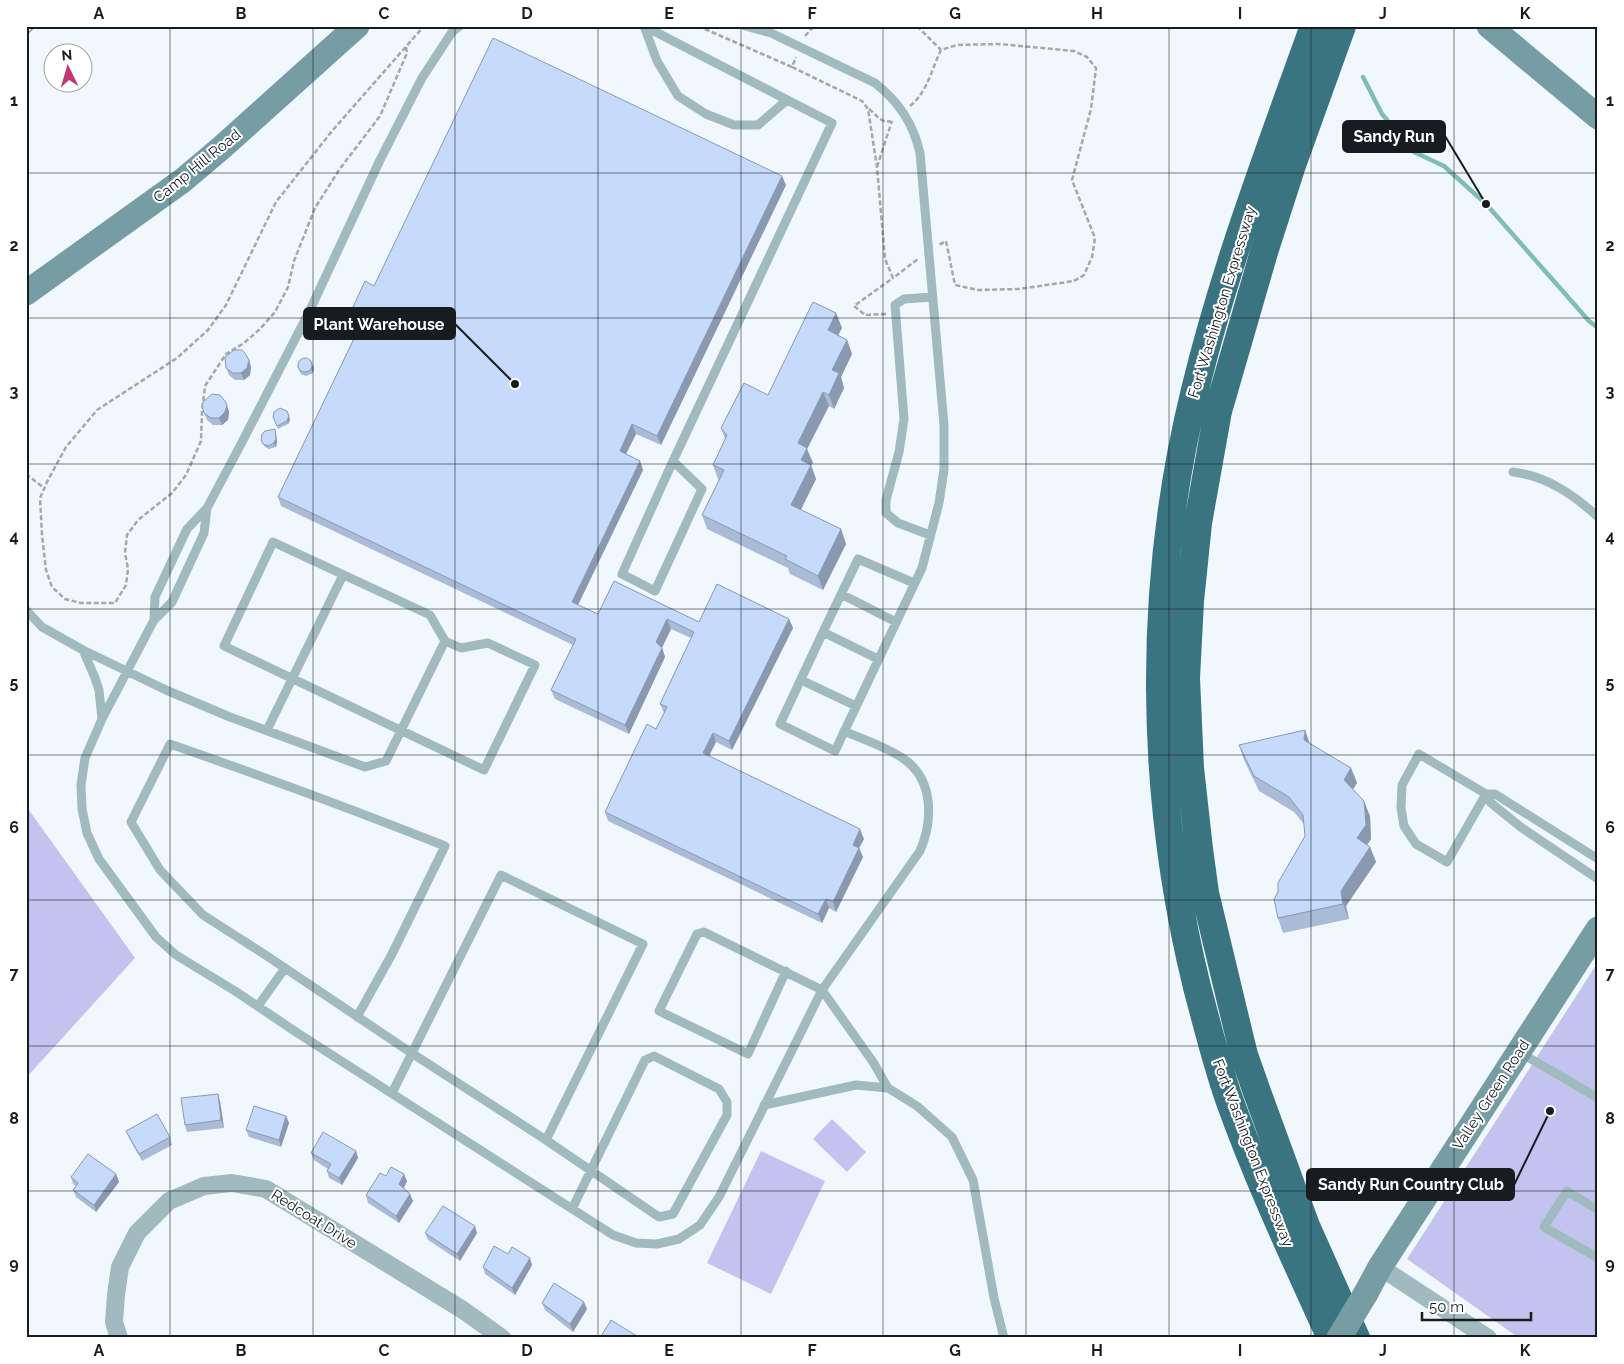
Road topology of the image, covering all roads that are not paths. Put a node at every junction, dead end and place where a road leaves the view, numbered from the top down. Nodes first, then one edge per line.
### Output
1 (357, 26) edge
2 (460, 26) edge
3 (745, 26) edge
4 (1314, 26) edge
5 (1342, 26) edge
6 (1489, 26) edge
7 (787, 100) junction
8 (1598, 117) edge
9 (26, 293) edge
10 (933, 297) junction
11 (673, 461) junction
12 (1513, 472) dead end
13 (207, 508) junction
14 (1598, 516) edge
15 (930, 535) junction
16 (343, 575) junction
17 (914, 583) junction
18 (841, 594) junction
19 (26, 610) edge
20 (154, 620) junction
21 (896, 622) junction
22 (823, 632) junction
23 (445, 641) junction
24 (83, 650) junction
25 (878, 659) junction
26 (127, 672) junction
27 (292, 678) junction
28 (801, 680) junction
29 (856, 706) junction
30 (102, 719) junction
31 (267, 730) junction
32 (401, 730) junction
33 (844, 732) junction
34 (1486, 794) junction
35 (1531, 816) junction
36 (1522, 828) junction
37 (1598, 858) edge
38 (1598, 879) edge
39 (1598, 929) edge
40 (285, 968) junction
41 (786, 971) junction
42 (822, 990) junction
43 (258, 1006) junction
44 (357, 1017) junction
45 (1519, 1052) junction
46 (413, 1054) junction
47 (888, 1088) junction
48 (392, 1094) junction
49 (1598, 1098) edge
50 (764, 1105) junction
51 (546, 1140) junction
52 (592, 1171) junction
53 (572, 1209) junction
54 (1598, 1210) edge
55 (1598, 1258) edge
56 (1380, 1267) junction
57 (119, 1338) edge
58 (502, 1338) edge
59 (1004, 1338) edge
60 (1331, 1338) edge
61 (1338, 1338) edge
62 (1356, 1338) edge
63 (1488, 1338) edge

1 - 9 street, Camp Hill Road
2 - 13 lane
3 - 10 lane
4 - 60 highway, Fort Washington Expressway
5 - 62 highway, Fort Washington Expressway
6 - 8 street
7 - 7 lane
7 - 11 lane
10 - 15 lane
10 - 15 lane
11 - 11 lane
12 - 14 lane
13 - 20 lane
13 - 20 lane
15 - 17 lane
16 - 23 lane
16 - 27 lane
16 - 27 lane
17 - 18 lane
17 - 21 lane
18 - 21 lane
18 - 22 lane
19 - 24 lane
20 - 26 lane
21 - 25 lane
22 - 25 lane
22 - 28 lane
23 - 32 lane
23 - 32 lane
24 - 26 lane
24 - 30 lane
25 - 29 lane
26 - 30 lane
26 - 31 lane
27 - 31 lane
27 - 32 lane
28 - 29 lane
28 - 33 lane
29 - 33 lane
30 - 43 lane
31 - 32 lane
33 - 42 lane
34 - 34 lane
34 - 35 lane
34 - 36 lane
35 - 36 lane
35 - 37 lane
36 - 38 lane
39 - 45 street, Valley Green Road
40 - 43 lane
40 - 44 lane
40 - 44 lane
41 - 41 lane
41 - 42 lane
42 - 47 lane
42 - 50 lane
43 - 48 lane
44 - 46 lane
45 - 49 lane
45 - 56 street, Valley Green Road
46 - 48 lane
46 - 51 lane
46 - 51 lane
47 - 50 lane
47 - 59 lane
48 - 53 lane
50 - 53 lane
51 - 52 lane
52 - 52 lane
52 - 53 lane
54 - 55 lane
56 - 61 street, Valley Green Road, bridge
56 - 63 street
57 - 58 street, Redcoat Drive

